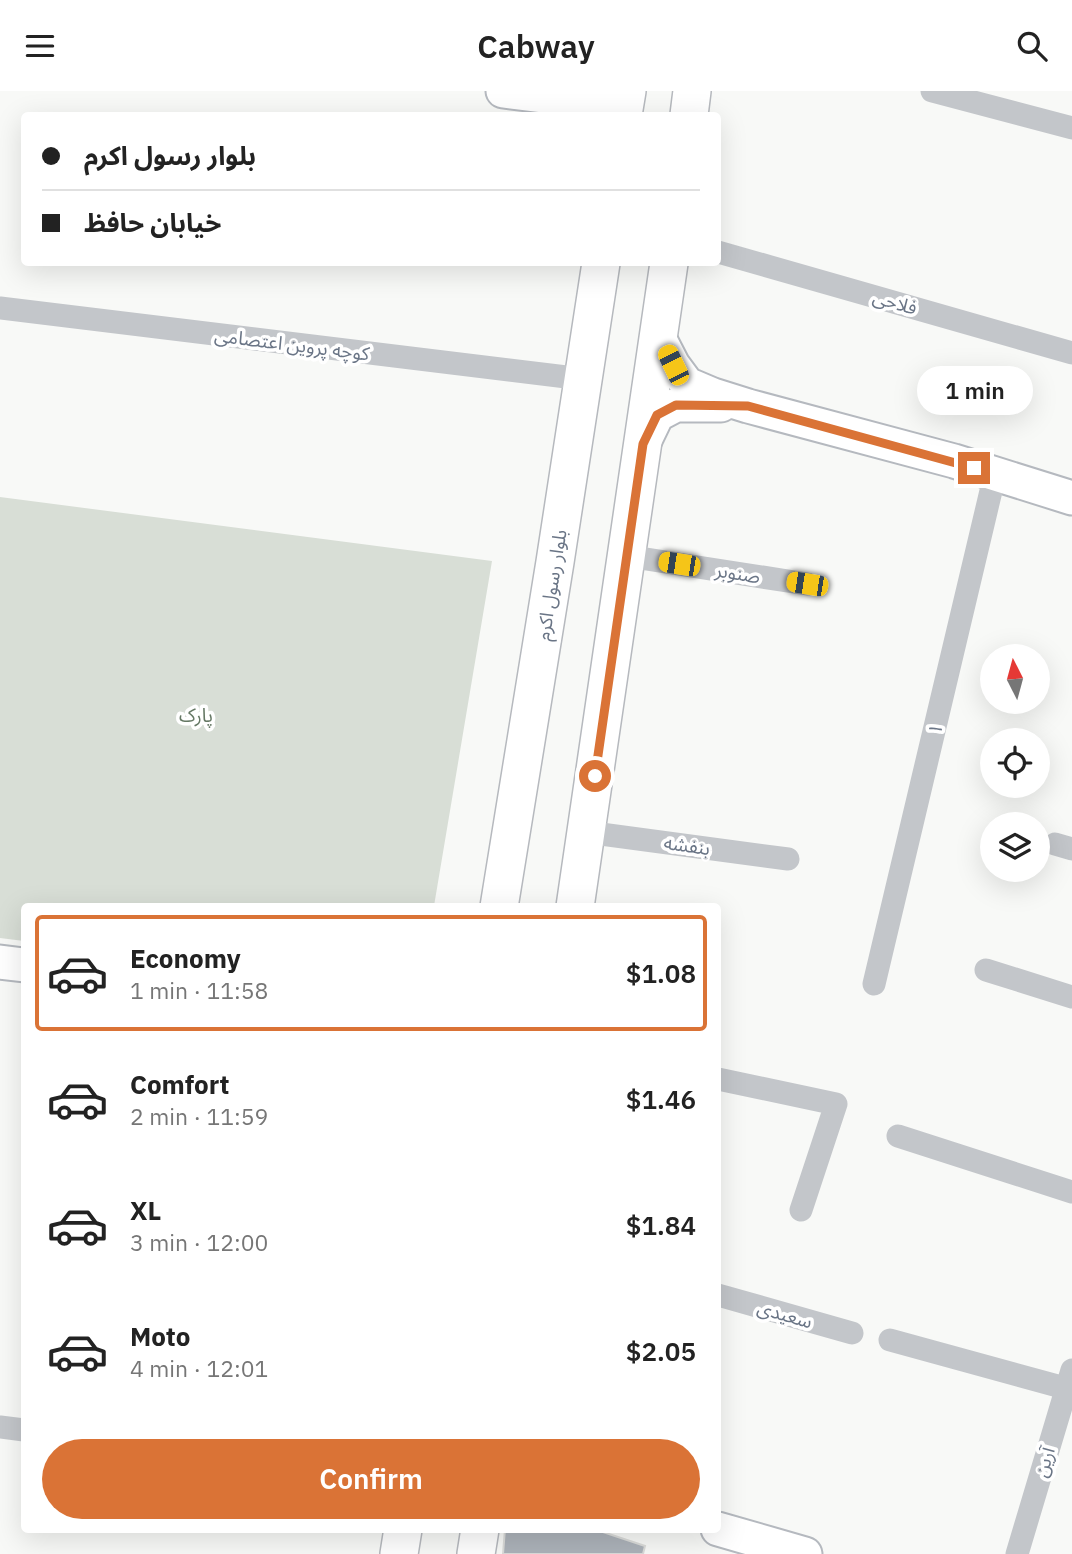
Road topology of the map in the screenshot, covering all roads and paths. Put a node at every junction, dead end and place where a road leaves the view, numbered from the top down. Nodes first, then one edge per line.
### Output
1 (503, 91) edge
2 (692, 91) edge
3 (932, 91) edge
4 (625, 104) edge
5 (689, 112) edge
6 (1072, 128) edge
7 (721, 253) edge
8 (601, 266) edge
9 (669, 266) edge
10 (0, 308) edge
11 (659, 336) junction
12 (1072, 353) edge
13 (583, 379) junction
14 (748, 406) junction
15 (643, 444) junction
16 (995, 474) junction
17 (1072, 498) edge
18 (627, 556) junction
19 (807, 584) dead end
20 (586, 832) junction
21 (788, 859) dead end
22 (500, 903) edge
23 (576, 903) edge
24 (0, 962) edge
25 (21, 965) edge
26 (986, 970) dead end
27 (874, 984) dead end
28 (1072, 997) edge
29 (721, 1080) edge
30 (898, 1136) dead end
31 (1072, 1192) edge
32 (801, 1210) dead end
33 (721, 1296) edge
34 (852, 1333) dead end
35 (890, 1340) dead end
36 (1070, 1383) edge
37 (0, 1427) edge
38 (21, 1430) edge
39 (721, 1530) edge
40 (402, 1533) edge
41 (479, 1533) edge
42 (399, 1554) edge
43 (476, 1554) edge
44 (804, 1554) edge
45 (1017, 1554) edge

1 - 4 street
2 - 5 main road
3 - 6 street
7 - 12 street, فلاحی
8 - 13 main road, بلوار رسول اکرم
9 - 11 main road
10 - 13 street, کوچه پروین اعتصامی
11 - 14 street
11 - 15 main road
13 - 22 main road, بلوار رسول اکرم
14 - 15 street
14 - 16 street
15 - 18 main road
16 - 17 street
16 - 27 street, ۱
18 - 19 street, صنوبر
18 - 20 main road
20 - 21 street, بنفشه
20 - 23 main road
24 - 25 street
26 - 28 street
29 - 32 street
30 - 31 street
33 - 34 street, سعیدی
35 - 36 street
36 - 45 street, آرین
37 - 38 street
39 - 44 street
40 - 42 main road
41 - 43 main road

